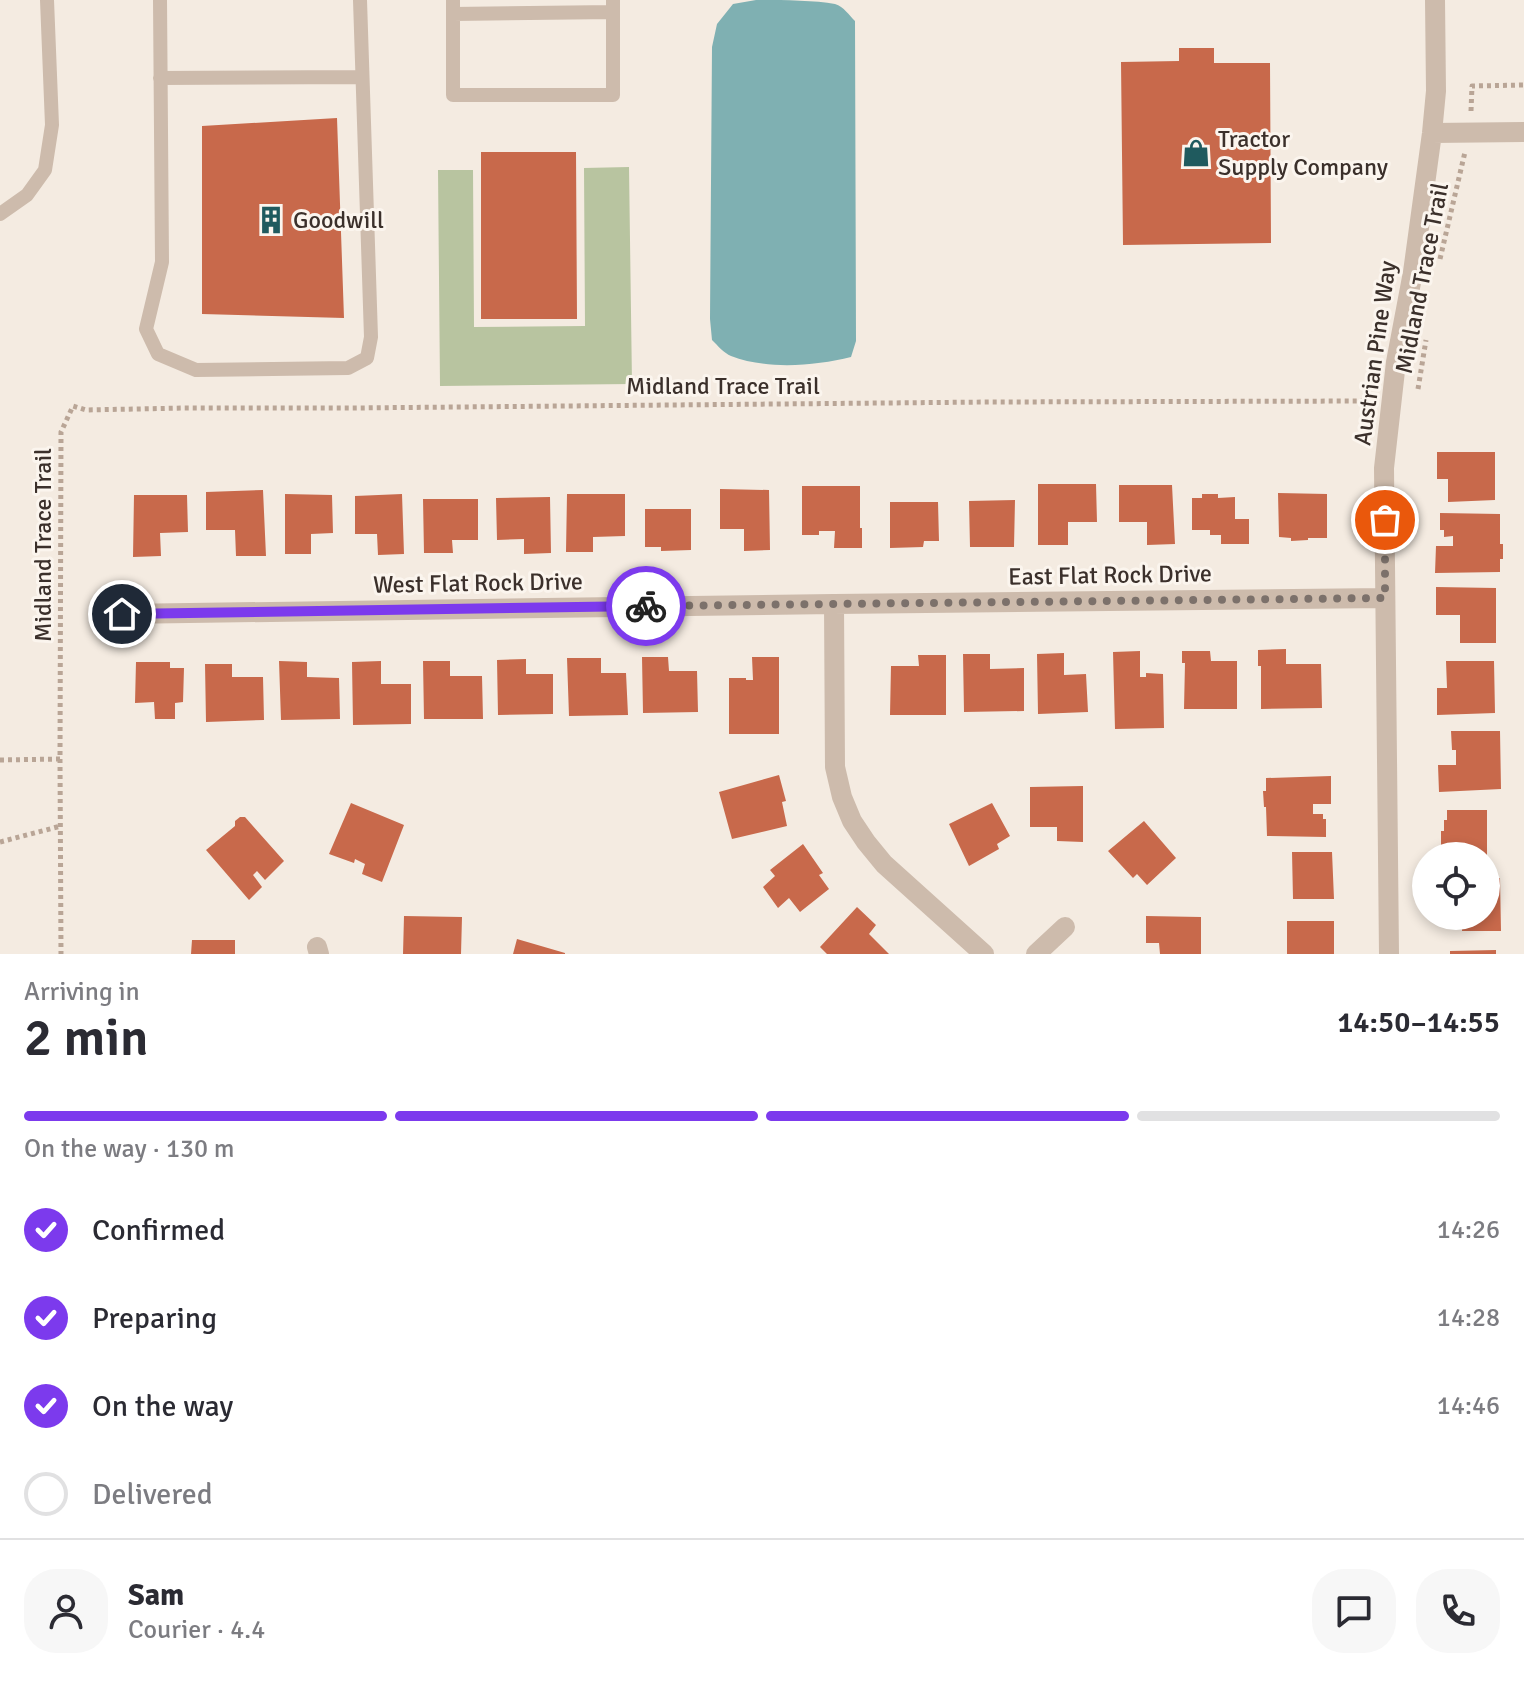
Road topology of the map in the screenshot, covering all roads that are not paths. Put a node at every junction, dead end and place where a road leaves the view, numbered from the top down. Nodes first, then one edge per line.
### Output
1 (47, 0) edge
2 (160, 0) edge
3 (360, 0) edge
4 (1435, 0) edge
5 (613, 6) edge
6 (453, 7) edge
7 (362, 77) junction
8 (160, 78) junction
9 (1524, 132) edge
10 (1432, 133) junction
11 (0, 214) edge
12 (1385, 598) junction
13 (834, 604) junction
14 (122, 614) dead end
15 (1065, 927) dead end
16 (984, 954) edge
17 (1036, 954) edge
18 (1389, 954) edge

1 - 11 lane
2 - 8 lane
3 - 7 lane
4 - 10 street, Austrian Pine Way
5 - 6 lane
5 - 6 lane
7 - 8 lane
7 - 8 lane
9 - 10 street
10 - 12 street, Austrian Pine Way
12 - 13 street, East Flat Rock Drive
12 - 18 street, Austrian Pine Way
13 - 14 street, West Flat Rock Drive
13 - 16 street
15 - 17 street

